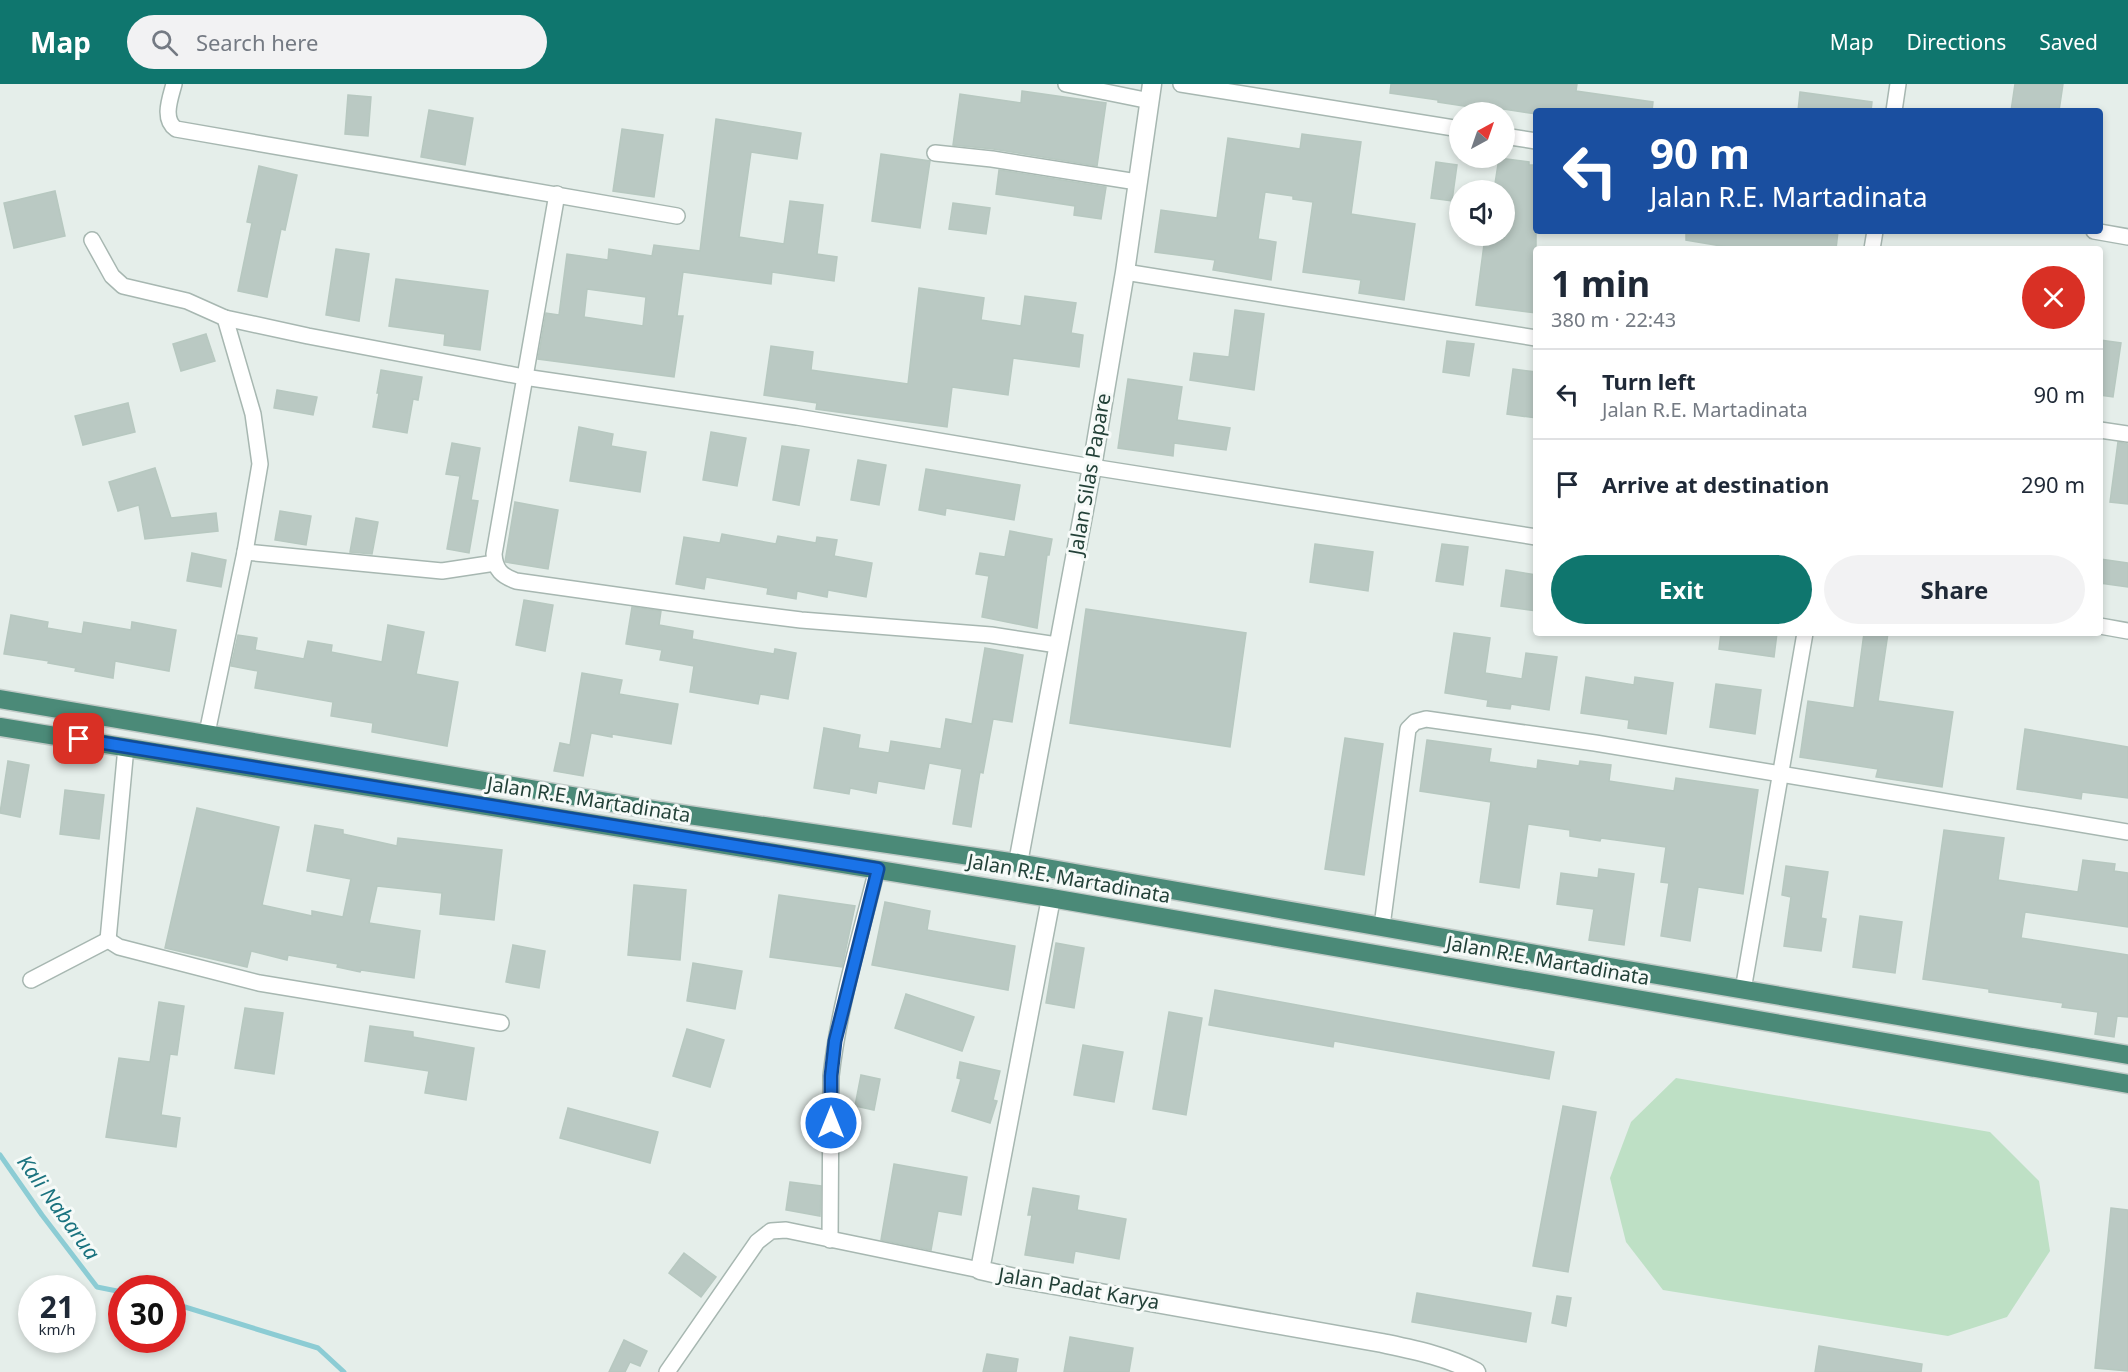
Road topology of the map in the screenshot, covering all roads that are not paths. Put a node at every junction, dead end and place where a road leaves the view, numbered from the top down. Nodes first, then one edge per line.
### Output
1 (174, 84) edge
2 (1066, 84) edge
3 (1181, 84) edge
4 (1898, 84) edge
5 (1151, 93) edge
6 (1894, 108) edge
7 (1449, 127) edge
8 (1515, 138) edge
9 (1533, 141) edge
10 (934, 153) dead end
11 (1137, 182) junction
12 (557, 194) junction
13 (677, 216) dead end
14 (2103, 233) edge
15 (2128, 237) edge
16 (92, 240) dead end
17 (1125, 272) junction
18 (225, 318) junction
19 (1533, 338) edge
20 (524, 377) junction
21 (2103, 430) edge
22 (2128, 434) edge
23 (1092, 467) junction
24 (1533, 537) edge
25 (245, 552) junction
26 (495, 564) junction
27 (2103, 627) edge
28 (2128, 631) edge
29 (1804, 636) edge
30 (1057, 645) junction
31 (0, 699) edge
32 (0, 727) edge
33 (207, 733) junction
34 (126, 747) junction
35 (415, 768) junction
36 (1781, 775) junction
37 (412, 793) junction
38 (2128, 832) edge
39 (1018, 863) junction
40 (878, 869) junction
41 (1051, 898) junction
42 (1382, 926) junction
43 (108, 940) junction
44 (31, 980) dead end
45 (1743, 990) junction
46 (501, 1023) dead end
47 (2091, 1049) junction
48 (2128, 1055) edge
49 (2088, 1077) junction
50 (2128, 1084) edge
51 (830, 1240) junction
52 (980, 1270) junction
53 (667, 1372) edge
54 (1476, 1372) edge

1 - 12 street
2 - 5 street
3 - 7 street
4 - 6 street
5 - 11 street, Jalan Silas Papare
8 - 9 street
10 - 11 street
11 - 17 street, Jalan Silas Papare
12 - 13 street
12 - 20 street
14 - 15 street
16 - 18 street
17 - 19 street
17 - 23 street, Jalan Silas Papare
18 - 20 street
18 - 25 street
20 - 23 street
20 - 26 street
21 - 22 street
23 - 24 street
23 - 30 street, Jalan Silas Papare
25 - 26 street
25 - 33 street
26 - 30 street
27 - 28 street
29 - 36 street
30 - 39 street, Jalan Silas Papare
31 - 33 highway, Jalan R.E. Martadinata
32 - 34 highway, Jalan R.E. Martadinata
33 - 35 highway, Jalan R.E. Martadinata
34 - 37 highway, Jalan R.E. Martadinata
34 - 43 street
35 - 37 highway
35 - 39 highway, Jalan R.E. Martadinata
36 - 38 street
36 - 42 street
36 - 45 street
37 - 40 highway, Jalan R.E. Martadinata
39 - 42 highway, Jalan R.E. Martadinata
40 - 41 highway, Jalan R.E. Martadinata
40 - 51 street
41 - 49 highway, Jalan R.E. Martadinata
41 - 52 street, Jalan Padat Karya
42 - 45 highway, Jalan R.E. Martadinata
43 - 44 street
43 - 46 street
45 - 47 highway, Jalan R.E. Martadinata
47 - 48 highway, Jalan R.E. Martadinata
47 - 49 highway
49 - 50 highway, Jalan R.E. Martadinata
51 - 52 street
51 - 53 street
52 - 54 street, Jalan Padat Karya

